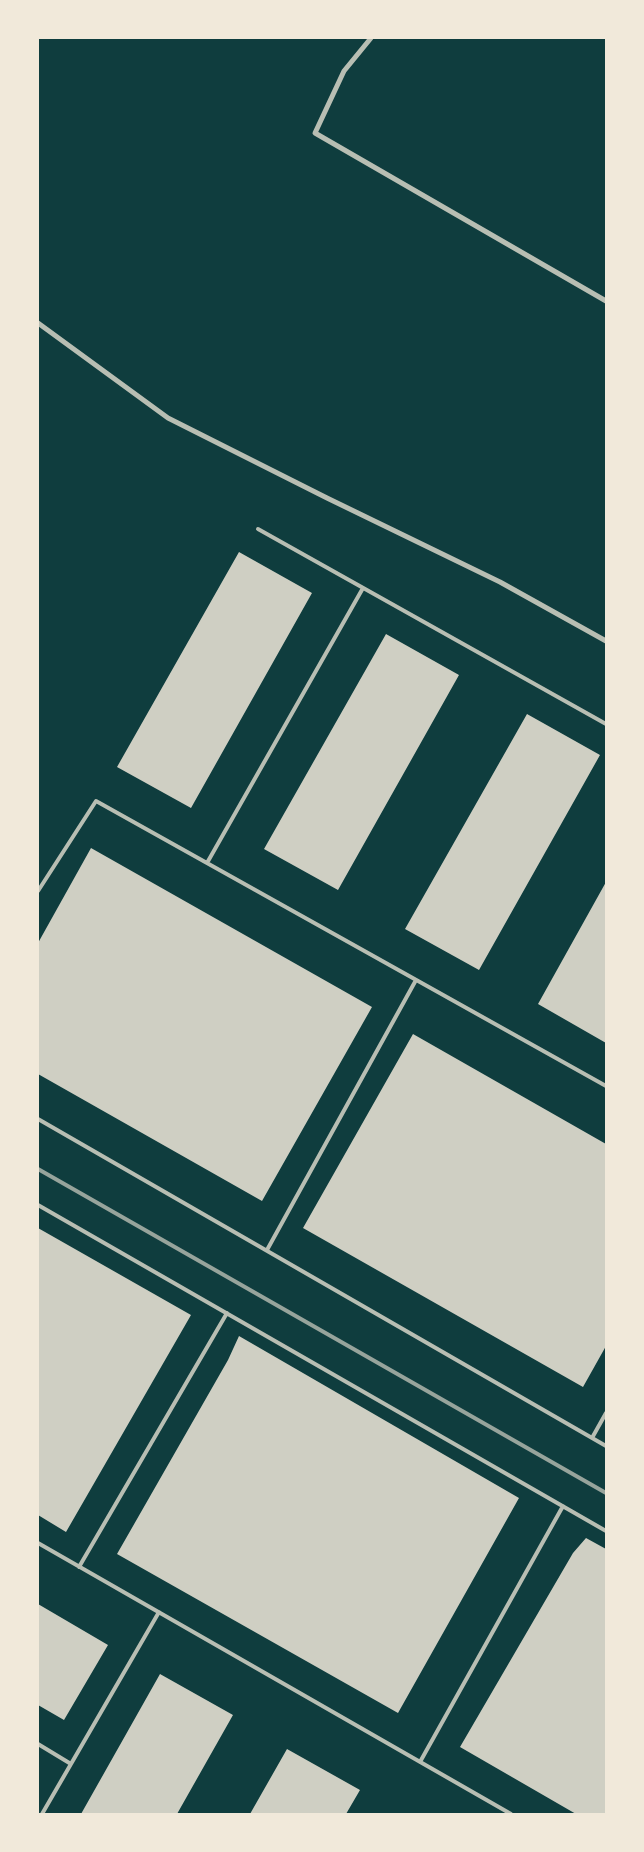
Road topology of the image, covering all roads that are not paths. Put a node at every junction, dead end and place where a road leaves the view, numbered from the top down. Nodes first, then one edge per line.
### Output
1 (371, 38) edge
2 (606, 301) edge
3 (38, 323) edge
4 (258, 529) dead end
5 (363, 588) junction
6 (606, 642) edge
7 (606, 724) edge
8 (207, 863) junction
9 (38, 891) edge
10 (416, 980) junction
11 (606, 1086) edge
12 (38, 1119) edge
13 (38, 1205) edge
14 (267, 1250) junction
15 (227, 1313) junction
16 (606, 1413) edge
17 (592, 1438) junction
18 (606, 1446) edge
19 (564, 1506) junction
20 (606, 1531) edge
21 (38, 1542) edge
22 (79, 1567) junction
23 (159, 1612) junction
24 (38, 1744) edge
25 (420, 1762) junction
26 (71, 1764) junction
27 (42, 1814) edge
28 (511, 1814) edge

1 - 2 street
3 - 6 street
4 - 5 lane
5 - 7 lane
5 - 8 lane
8 - 9 lane
8 - 10 lane
10 - 11 lane
10 - 14 lane
12 - 14 lane
13 - 15 lane
14 - 17 lane
15 - 19 lane
15 - 22 lane
16 - 17 lane
17 - 18 lane
19 - 20 lane
19 - 25 lane
21 - 22 lane
22 - 23 lane
23 - 25 lane
23 - 26 lane
24 - 26 lane
25 - 28 lane
26 - 27 lane

